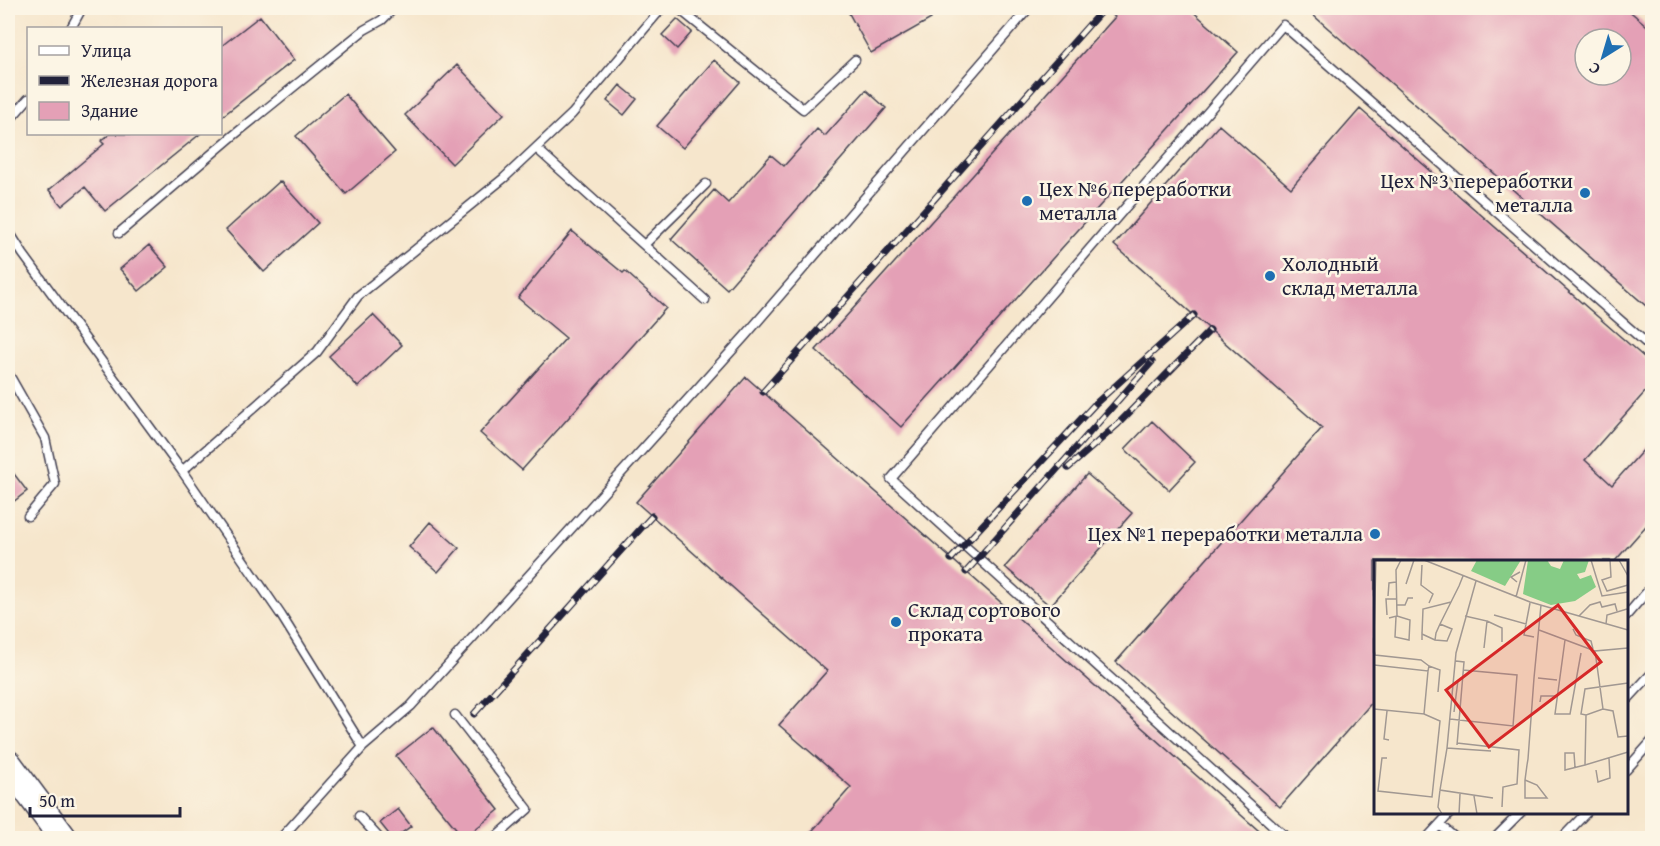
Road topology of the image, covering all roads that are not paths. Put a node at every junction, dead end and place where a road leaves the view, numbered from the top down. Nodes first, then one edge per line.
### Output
1 (82, 8) edge
2 (394, 8) edge
3 (662, 8) edge
4 (678, 8) edge
5 (1029, 8) edge
6 (72, 27) edge
7 (855, 60) dead end
8 (27, 100) edge
9 (8, 122) edge
10 (536, 148) junction
11 (706, 184) dead end
12 (8, 230) edge
13 (119, 233) dead end
14 (644, 245) junction
15 (705, 300) dead end
16 (1653, 348) edge
17 (8, 373) edge
18 (182, 471) junction
19 (28, 516) dead end
20 (1653, 586) edge
21 (1627, 615) edge
22 (1653, 673) edge
23 (1627, 700) edge
24 (455, 715) dead end
25 (1653, 741) edge
26 (363, 747) junction
27 (8, 764) edge
28 (1627, 769) edge
29 (1450, 813) edge
30 (1520, 813) edge
31 (1586, 813) edge
32 (359, 816) dead end
33 (1440, 825) junction
34 (63, 838) edge
35 (281, 838) edge
36 (379, 838) edge
37 (495, 838) edge
38 (1287, 838) edge
39 (1427, 838) edge
40 (1455, 838) edge
41 (1495, 838) edge
42 (1562, 838) edge

1 - 6 lane
2 - 13 lane
3 - 10 lane
4 - 7 lane
5 - 26 lane
8 - 9 lane
10 - 14 lane
10 - 18 lane
11 - 14 lane
12 - 18 lane
14 - 15 lane
16 - 38 lane
17 - 19 lane
18 - 26 lane
20 - 21 lane
22 - 23 lane
24 - 37 lane
25 - 28 lane
26 - 35 lane
27 - 34 main road
29 - 33 lane
30 - 41 lane
31 - 42 lane
32 - 36 lane
33 - 39 lane
33 - 40 lane

